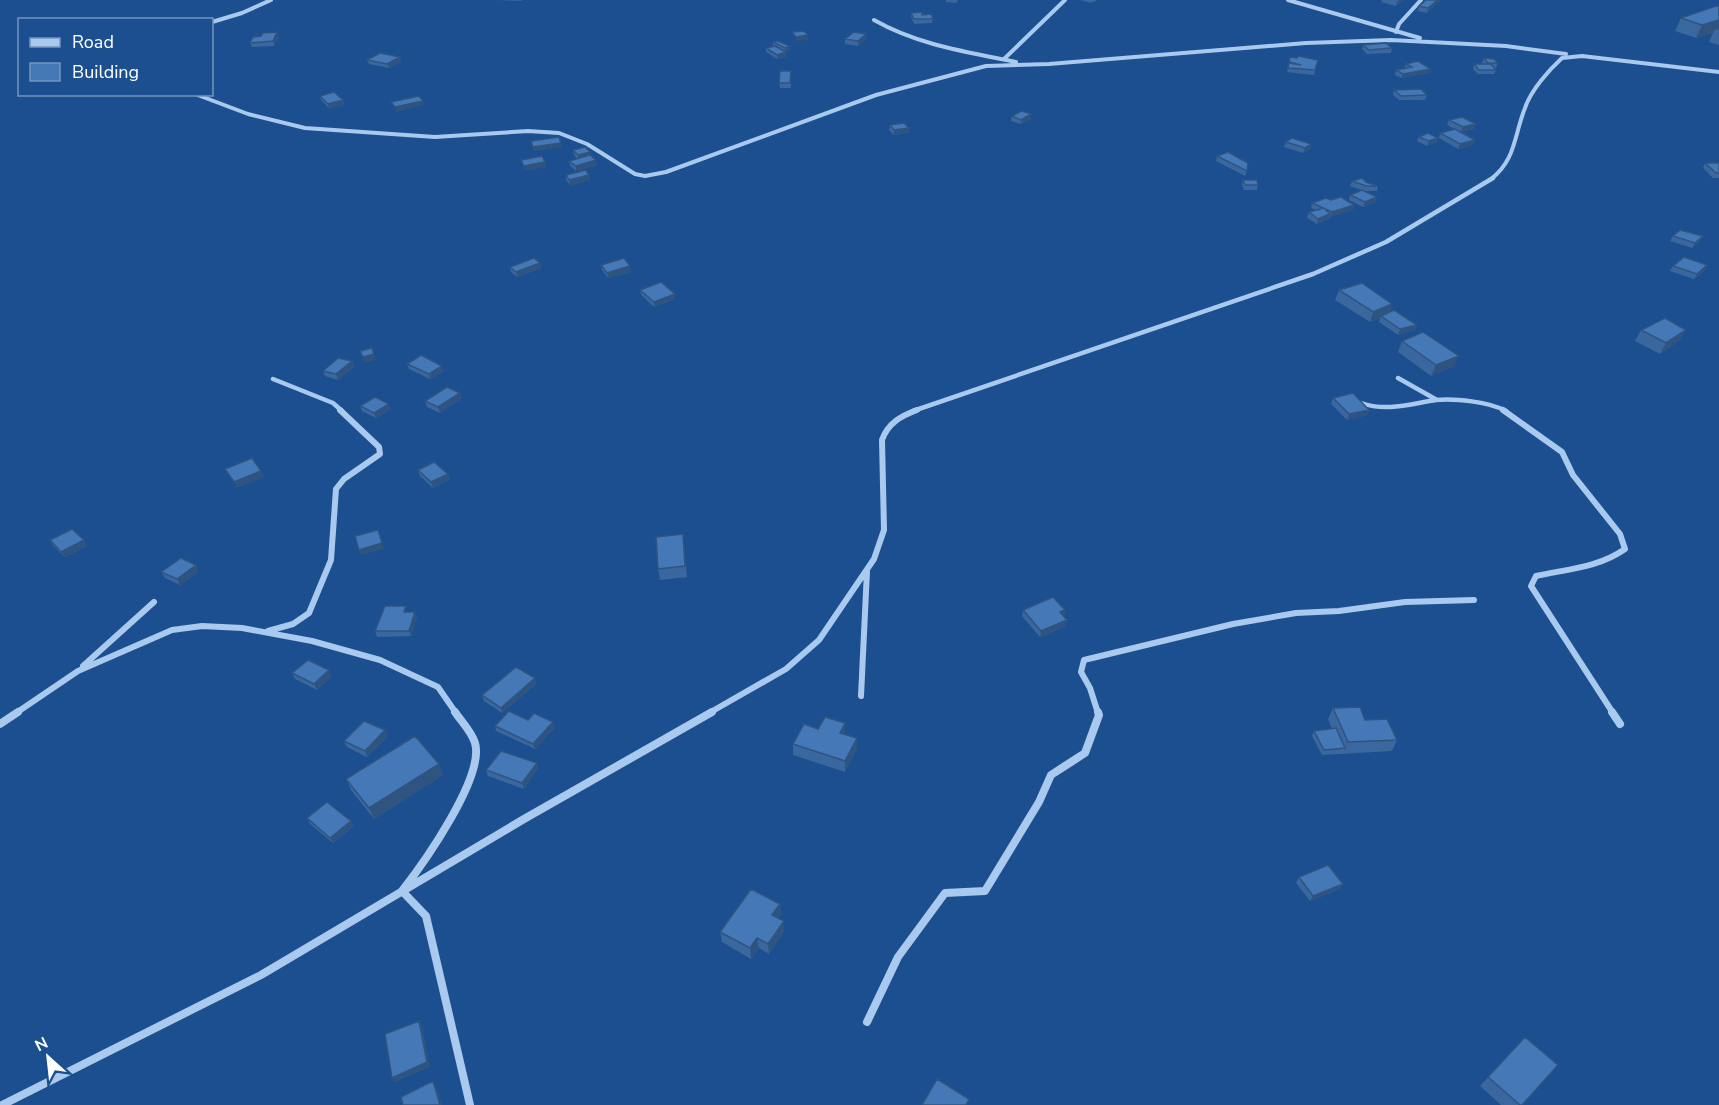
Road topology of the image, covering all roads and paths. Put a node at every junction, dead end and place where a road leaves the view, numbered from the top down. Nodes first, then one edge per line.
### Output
1 (271, 0) edge
2 (1065, 0) edge
3 (1288, 0) edge
4 (1421, 0) edge
5 (874, 20) dead end
6 (213, 22) edge
7 (1396, 32) junction
8 (1432, 41) junction
9 (1572, 55) junction
10 (1005, 58) junction
11 (1000, 64) junction
12 (1022, 64) junction
13 (1719, 72) edge
14 (201, 96) edge
15 (1398, 378) dead end
16 (273, 380) dead end
17 (1437, 400) junction
18 (1361, 403) edge
19 (867, 571) junction
20 (1474, 600) dead end
21 (154, 602) dead end
22 (264, 632) junction
23 (78, 671) junction
24 (861, 696) dead end
25 (0, 724) edge
26 (1620, 724) dead end
27 (402, 891) junction
28 (867, 1022) dead end
29 (2, 1105) edge
30 (470, 1105) edge

1 - 6 street
2 - 10 street
3 - 7 street
4 - 7 street
5 - 10 street
7 - 8 street
8 - 9 street
8 - 12 street
9 - 13 street
9 - 19 street
10 - 11 street
10 - 12 street
11 - 12 street
11 - 14 street
15 - 17 street
16 - 22 street
17 - 18 street
17 - 26 street
19 - 24 street
19 - 27 street
20 - 28 street
21 - 23 street
22 - 23 street
22 - 27 street
23 - 25 street
27 - 29 street
27 - 30 street

